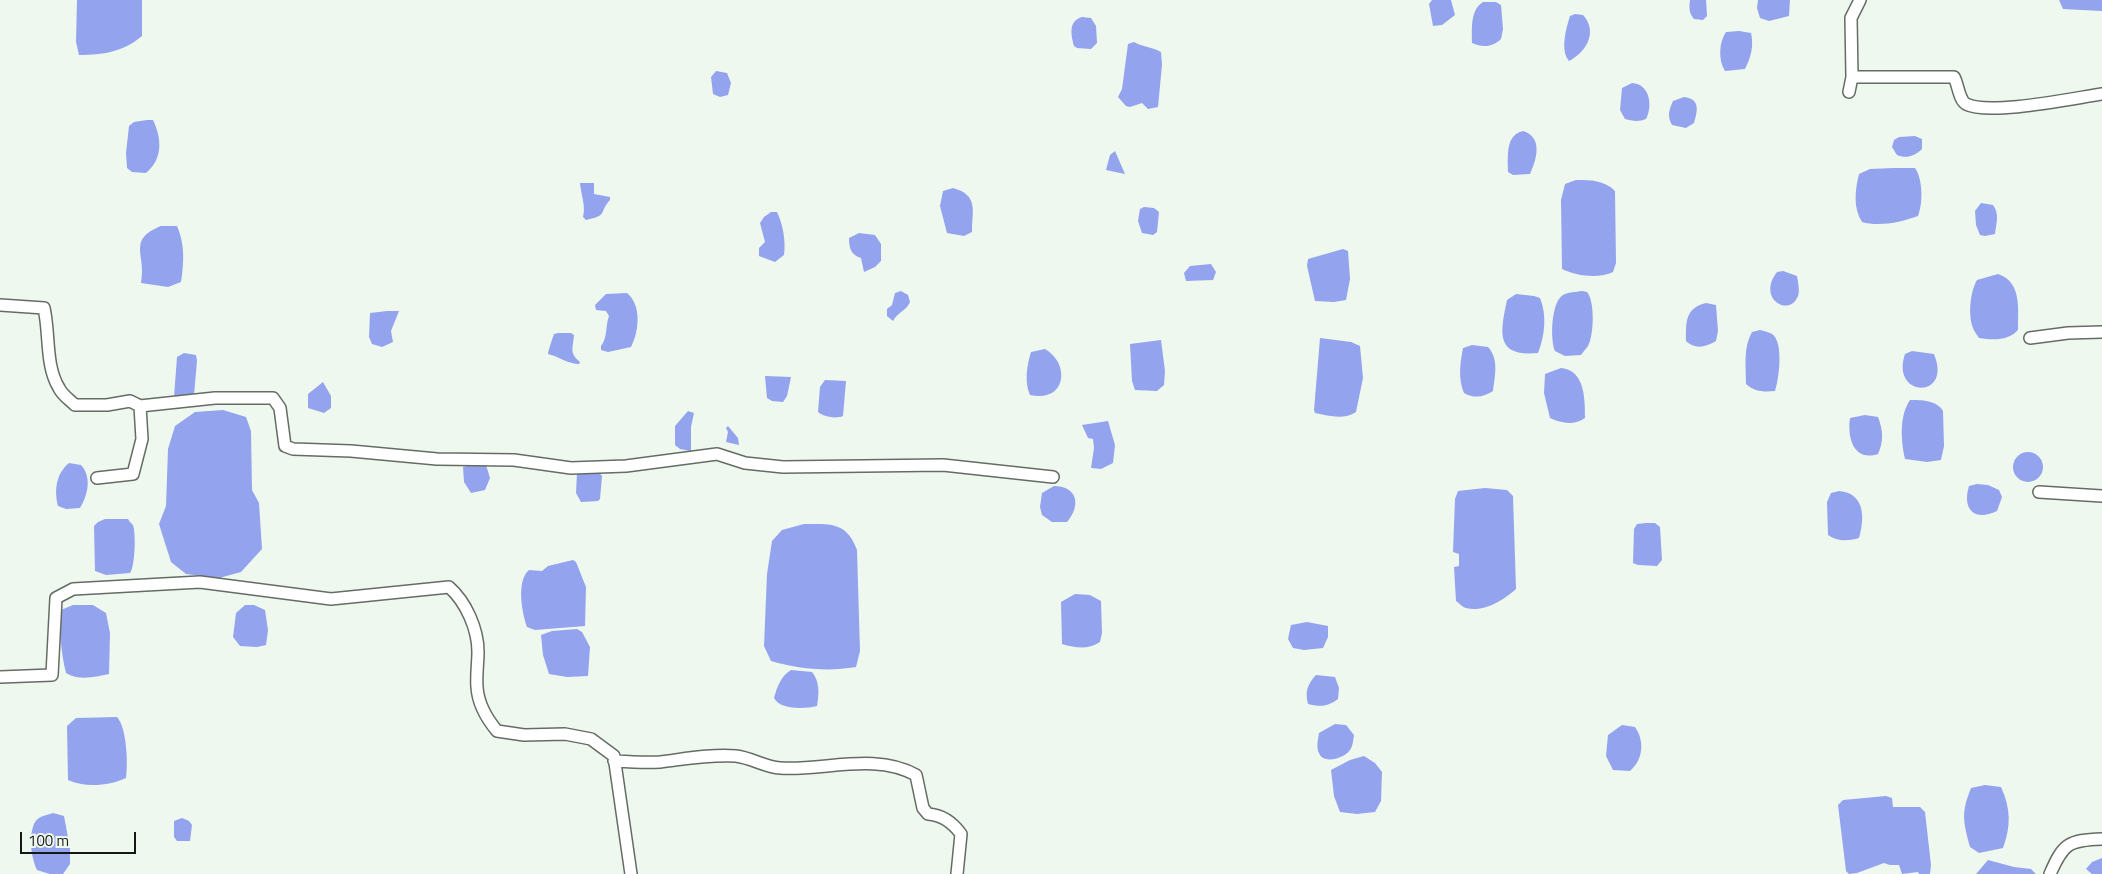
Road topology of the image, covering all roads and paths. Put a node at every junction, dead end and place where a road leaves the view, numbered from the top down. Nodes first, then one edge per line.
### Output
1 (1860, 0) edge
2 (1852, 77) junction
3 (1849, 92) dead end
4 (2102, 94) edge
5 (0, 305) edge
6 (2102, 332) edge
7 (2030, 338) dead end
8 (140, 406) junction
9 (1053, 477) dead end
10 (97, 478) dead end
11 (2039, 492) dead end
12 (2102, 496) edge
13 (0, 677) edge
14 (614, 761) junction
15 (2102, 839) edge
16 (631, 874) edge
17 (957, 874) edge
18 (2050, 874) edge

1 - 2 street
2 - 3 street
2 - 4 street
5 - 8 street
6 - 7 street
8 - 9 street
8 - 10 street
11 - 12 street
13 - 14 street
14 - 16 street
14 - 17 street
15 - 18 street

